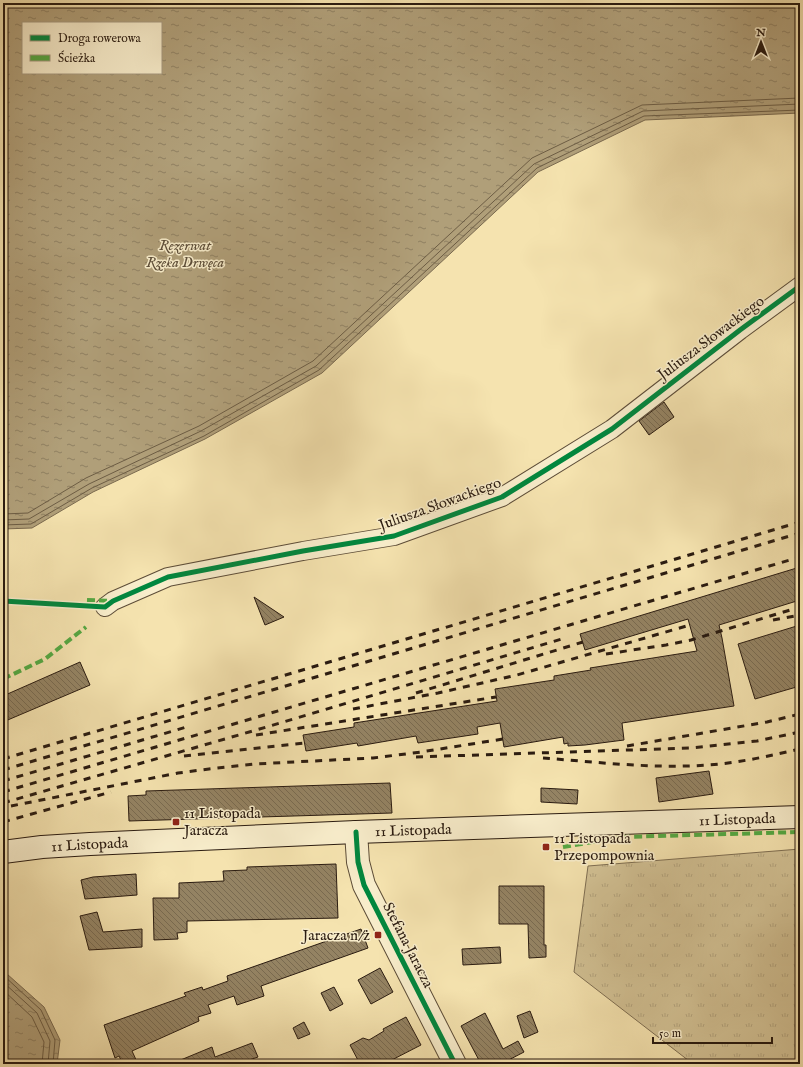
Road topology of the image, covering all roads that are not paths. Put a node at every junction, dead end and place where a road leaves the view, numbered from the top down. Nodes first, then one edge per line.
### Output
1 (800, 286) edge
2 (105, 607) dead end
3 (800, 817) edge
4 (356, 832) junction
5 (3, 852) edge
6 (455, 1064) edge

1 - 2 street, Juliusza Słowackiego
3 - 4 main road, 11 Listopada
4 - 5 main road, 11 Listopada
4 - 6 main road, Stefana Jaracza

